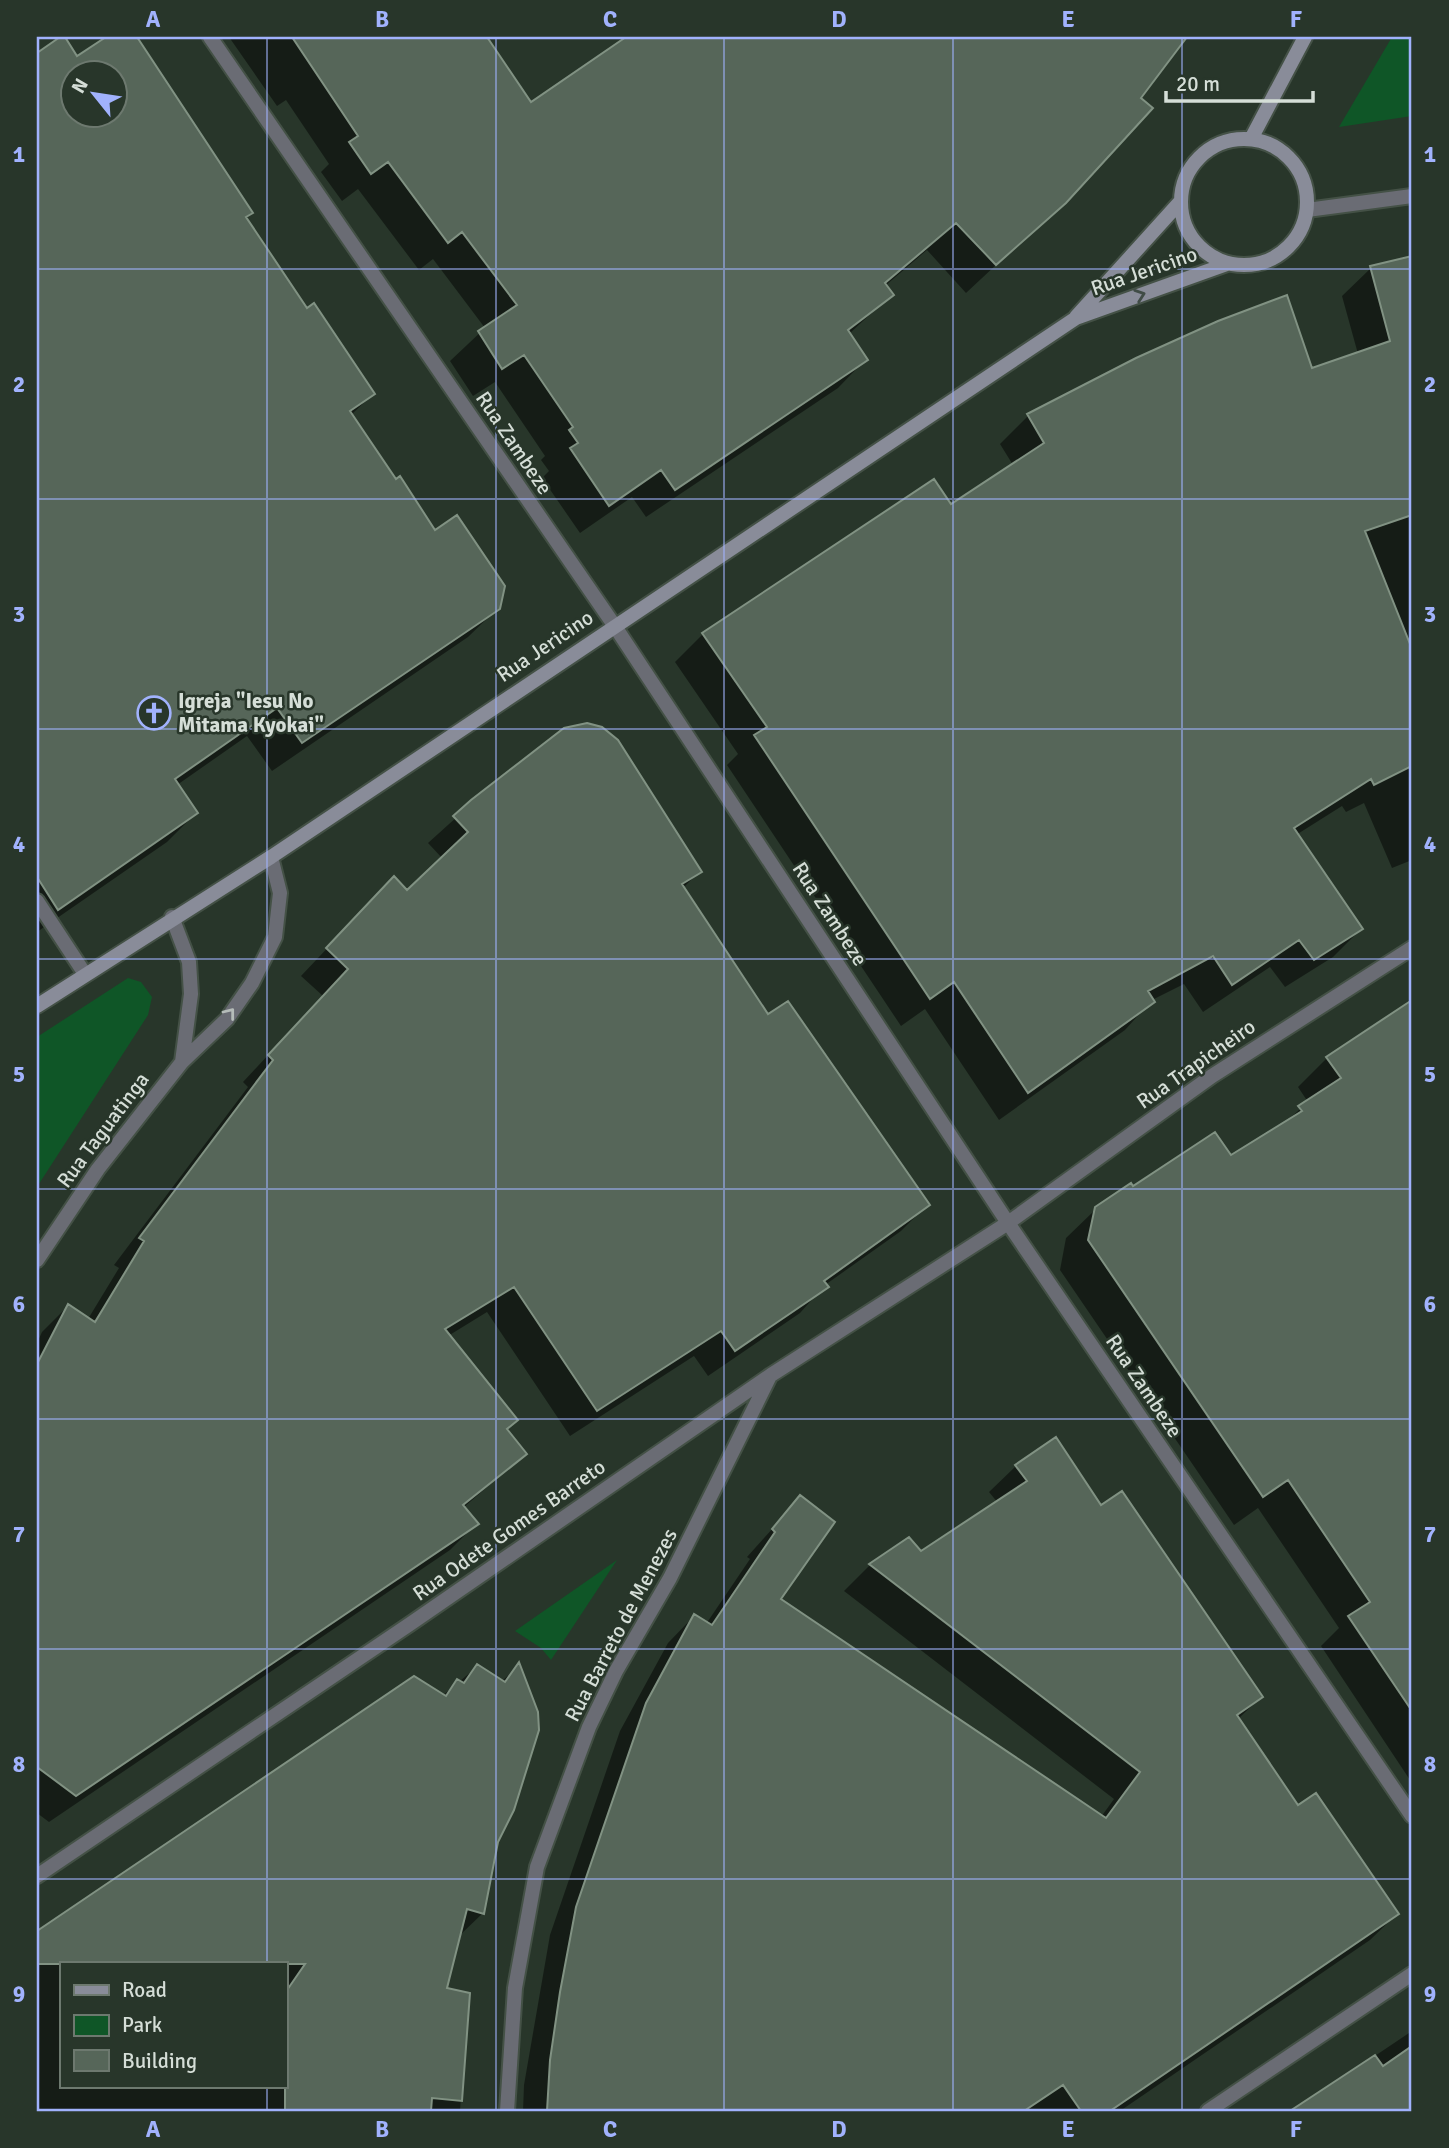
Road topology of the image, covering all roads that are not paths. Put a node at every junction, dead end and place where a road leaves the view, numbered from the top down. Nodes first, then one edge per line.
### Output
1 (210, 37) edge
2 (1306, 37) edge
3 (1251, 139) junction
4 (1412, 196) edge
5 (1180, 201) junction
6 (1307, 210) junction
7 (1227, 264) junction
8 (1076, 318) junction
9 (614, 625) junction
10 (271, 857) junction
11 (37, 901) edge
12 (172, 917) junction
13 (1412, 948) edge
14 (85, 974) junction
15 (37, 1006) edge
16 (182, 1062) junction
17 (1008, 1223) junction
18 (37, 1260) edge
19 (771, 1375) junction
20 (1412, 1816) edge
21 (37, 1876) edge
22 (1412, 1974) edge
23 (508, 2111) edge
24 (1208, 2111) edge

1 - 9 street, Rua Zambeze
2 - 3 street
3 - 5 street
3 - 6 street
4 - 6 street
5 - 7 street
5 - 8 street, Rua Jericino
6 - 7 street
8 -> 7 street, Rua Jericino
8 - 9 street, Rua Jericino
9 - 10 street, Rua Jericino
9 - 17 street, Rua Zambeze
10 - 12 street, Rua Jericino
16 -> 10 street, Rua Taguatinga
11 - 14 street
12 - 14 street, Rua Jericino
12 - 16 street
13 - 17 street, Rua Trapicheiro
14 - 15 street, Rua Jericino
16 - 18 street, Rua Taguatinga
17 - 19 street, Rua Odete Gomes Barreto
17 - 20 street, Rua Zambeze
19 - 21 street, Rua Odete Gomes Barreto
19 - 23 street, Rua Barreto de Menezes
22 - 24 street

